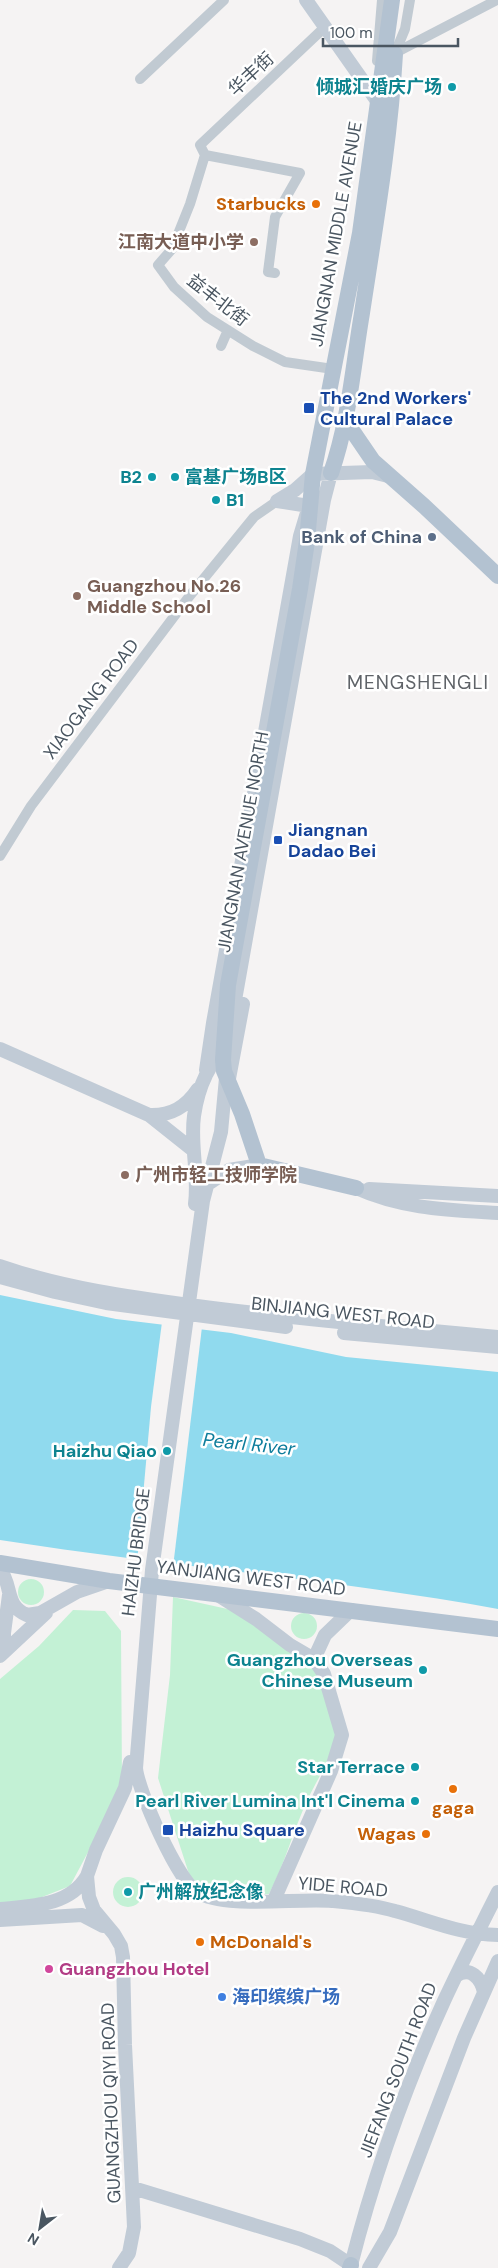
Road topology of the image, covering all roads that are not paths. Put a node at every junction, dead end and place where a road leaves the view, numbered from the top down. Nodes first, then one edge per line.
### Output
1 (224, 0) edge
2 (306, 0) edge
3 (382, 0) edge
4 (392, 0) edge
5 (401, 0) edge
6 (410, 0) edge
7 (497, 0) edge
8 (325, 27) junction
9 (395, 52) junction
10 (140, 79) dead end
11 (379, 104) junction
12 (390, 119) junction
13 (205, 155) junction
14 (275, 273) dead end
15 (228, 330) junction
16 (221, 346) dead end
17 (333, 369) junction
18 (345, 420) junction
19 (331, 473) junction
20 (313, 474) junction
21 (388, 476) junction
22 (277, 501) junction
23 (309, 506) junction
24 (498, 576) edge
25 (0, 856) edge
26 (228, 985) junction
27 (0, 1049) edge
28 (206, 1075) junction
29 (227, 1085) junction
30 (149, 1115) junction
31 (193, 1150) junction
32 (258, 1165) junction
33 (207, 1185) junction
34 (356, 1188) junction
35 (498, 1196) edge
36 (498, 1213) edge
37 (197, 1218) junction
38 (0, 1266) edge
39 (0, 1277) edge
40 (185, 1309) junction
41 (498, 1337) edge
42 (498, 1347) edge
43 (0, 1557) edge
44 (0, 1563) edge
45 (0, 1569) edge
46 (109, 1581) junction
47 (9, 1593) junction
48 (217, 1595) junction
49 (52, 1607) junction
50 (351, 1610) junction
51 (498, 1618) edge
52 (498, 1629) edge
53 (2, 1654) edge
54 (314, 1659) junction
55 (136, 1721) junction
56 (87, 1876) junction
57 (186, 1882) joint
58 (498, 1892) edge
59 (274, 1900) junction
60 (0, 1908) edge
61 (0, 1920) edge
62 (114, 1934) junction
63 (477, 1935) junction
64 (498, 1935) edge
65 (498, 1961) edge
66 (456, 1976) junction
67 (484, 1992) junction
68 (133, 2188) junction
69 (351, 2267) edge
70 (119, 2268) edge
71 (369, 2268) edge

1 - 10 street
2 - 8 main road
3 - 11 street
4 - 11 main road, JIANGNAN MIDDLE AVENUE
5 - 9 main road, JIANGNAN MIDDLE AVENUE
6 - 9 street
7 - 9 street
8 - 11 main road
8 - 13 street, 华丰街
9 - 12 main road, JIANGNAN MIDDLE AVENUE
11 - 12 main road
11 - 17 main road, JIANGNAN MIDDLE AVENUE
12 - 18 main road, JIANGNAN MIDDLE AVENUE
13 - 14 street
13 - 15 street, 益丰北街
15 - 16 street
15 - 17 street, 益丰北街
17 - 20 main road, JIANGNAN MIDDLE AVENUE
18 - 19 main road, JIANGNAN MIDDLE AVENUE
18 - 21 main road
19 - 20 main road
19 - 21 main road
19 - 29 main road, JIANGNAN AVENUE NORTH
20 - 22 main road
20 - 23 main road, JIANGNAN AVENUE NORTH
21 - 24 main road
22 - 23 main road
22 - 25 street, XIAOGANG ROAD
23 - 26 main road, JIANGNAN AVENUE NORTH
23 - 28 main road
26 - 28 main road, JIANGNAN AVENUE NORTH
26 - 29 main road
27 - 30 main road
28 - 30 main road
28 - 31 main road, JIANGNAN AVENUE NORTH
29 - 32 main road
29 - 33 main road, JIANGNAN AVENUE NORTH
30 - 31 main road
31 - 37 main road, JIANGNAN AVENUE NORTH
32 - 33 main road
32 - 34 main road
33 - 37 main road, JIANGNAN AVENUE NORTH
34 - 35 main road
34 - 36 main road
37 - 55 main road, HAIZHU BRIDGE
38 - 40 main road
39 - 40 main road
40 - 41 main road, BINJIANG WEST ROAD
40 - 42 main road, BINJIANG WEST ROAD
43 - 51 main road, YANJIANG WEST ROAD
44 - 46 main road, YANJIANG WEST ROAD
45 - 47 main road
46 - 48 main road, YANJIANG WEST ROAD
46 - 49 main road
47 - 49 main road
47 - 53 main road
48 - 50 main road, YANJIANG WEST ROAD
48 - 54 main road
49 - 53 main road
50 - 52 main road, YANJIANG WEST ROAD
50 - 54 main road
54 - 59 main road
55 - 56 main road, HAIZHU BRIDGE
55 - 57 main road, HAIZHU BRIDGE
56 - 60 main road
56 - 62 main road, GUANGZHOU QIYI ROAD
57 - 59 main road, YIDE ROAD
58 - 63 main road, JIEFANG SOUTH ROAD
59 - 63 main road, YIDE ROAD
61 - 62 main road
62 - 68 main road, GUANGZHOU QIYI ROAD
63 - 64 main road, YIDE ROAD
63 - 66 main road, JIEFANG SOUTH ROAD
65 - 67 main road
66 - 67 main road
66 - 69 main road, JIEFANG SOUTH ROAD
67 - 71 main road
68 - 69 main road
68 - 70 main road, GUANGZHOU QIYI ROAD

